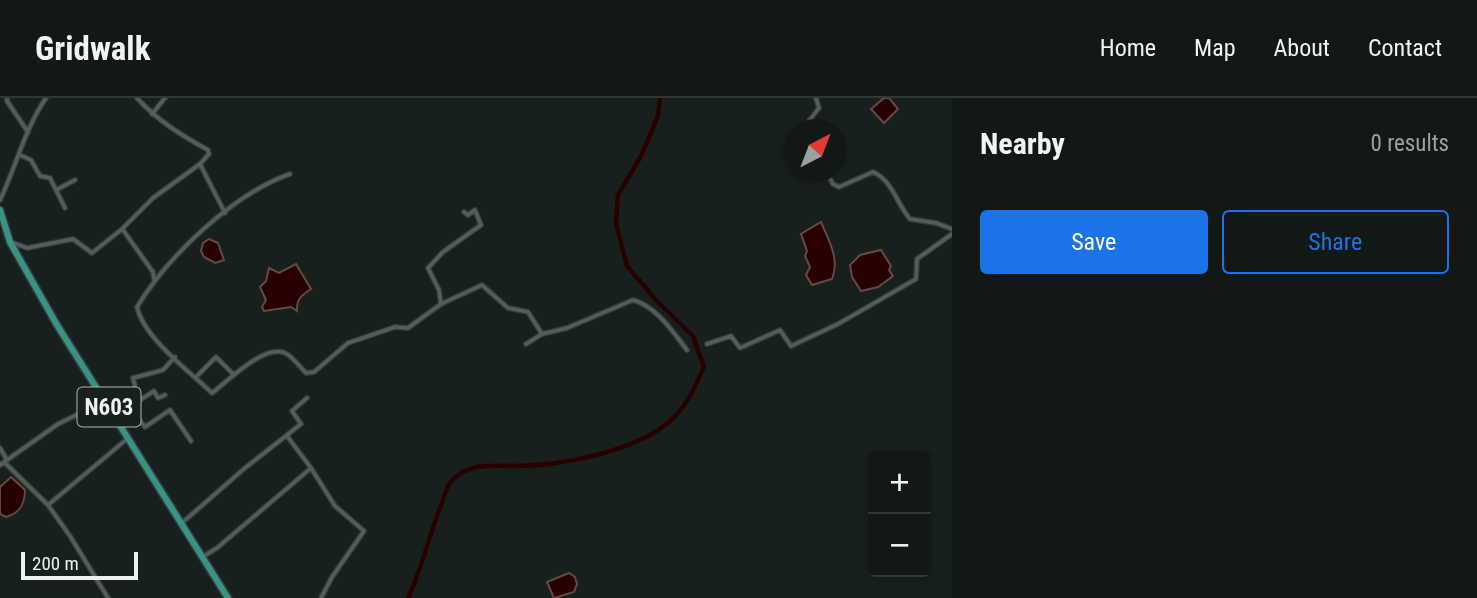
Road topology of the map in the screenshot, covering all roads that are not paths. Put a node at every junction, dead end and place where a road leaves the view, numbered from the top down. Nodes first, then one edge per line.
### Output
1 (7, 98) edge
2 (46, 98) edge
3 (137, 98) edge
4 (165, 98) edge
5 (816, 98) edge
6 (152, 114) junction
7 (810, 119) edge
8 (28, 132) junction
9 (20, 155) junction
10 (200, 164) junction
11 (290, 174) dead end
12 (75, 180) dead end
13 (832, 182) edge
14 (56, 190) junction
15 (0, 200) edge
16 (65, 208) dead end
17 (0, 210) edge
18 (464, 212) dead end
19 (225, 213) junction
20 (122, 229) junction
21 (952, 232) edge
22 (10, 242) junction
23 (154, 281) junction
24 (442, 304) junction
25 (542, 334) junction
26 (526, 344) dead end
27 (707, 344) dead end
28 (687, 350) dead end
29 (174, 357) junction
30 (234, 375) junction
31 (195, 377) junction
32 (135, 386) dead end
33 (164, 395) dead end
34 (307, 398) dead end
35 (105, 401) junction
36 (131, 409) junction
37 (117, 420) junction
38 (287, 436) junction
39 (128, 438) junction
40 (191, 441) dead end
41 (0, 447) edge
42 (4, 462) edge
43 (311, 468) junction
44 (48, 505) junction
45 (183, 522) junction
46 (203, 556) junction
47 (108, 598) edge
48 (228, 598) edge
49 (321, 598) edge

1 - 8 street
2 - 8 street
3 - 6 street
4 - 6 street
5 - 7 street
6 - 10 street
8 - 9 street
9 - 14 street
9 - 15 street
10 - 19 street
10 - 20 street
11 - 19 street
12 - 14 street
13 - 21 street
14 - 16 street
17 - 22 highway, N603
18 - 24 street
19 - 23 street
20 - 22 street
20 - 23 street
21 - 27 street
22 - 35 highway, N603
23 - 29 street
24 - 25 street
24 - 30 street
25 - 26 street
25 - 28 street
29 - 31 street
29 - 32 street
30 - 31 street
30 - 31 street
33 - 36 street
34 - 38 street
35 - 37 highway, N603
35 - 42 street
36 - 37 street
36 - 40 street
37 - 39 highway, N603
38 - 43 street
38 - 45 street
39 - 44 street
39 - 45 highway, N603
41 - 42 street
42 - 44 street
43 - 46 street
43 - 49 street
44 - 47 street
45 - 46 highway, N603
46 - 48 highway, N603

